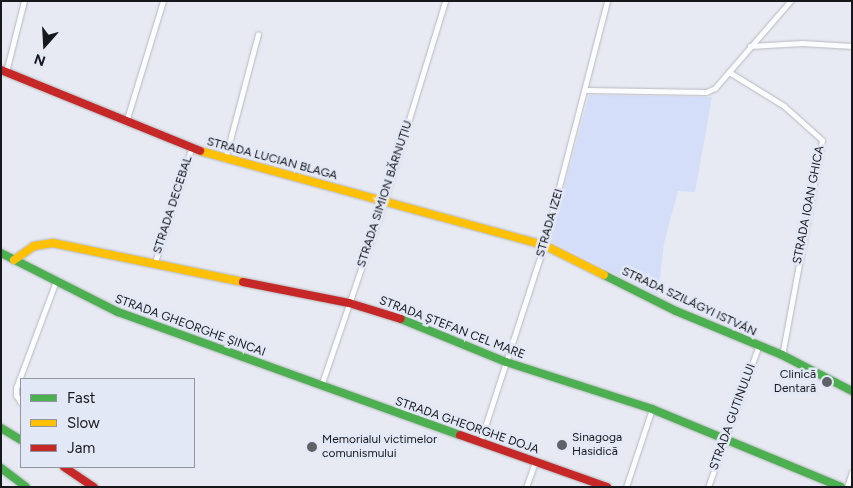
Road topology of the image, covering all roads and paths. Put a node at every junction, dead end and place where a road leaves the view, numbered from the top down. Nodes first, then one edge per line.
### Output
1 (24, 1) edge
2 (163, 1) edge
3 (445, 1) edge
4 (607, 1) edge
5 (790, 1) edge
6 (258, 34) dead end
7 (750, 46) junction
8 (852, 46) edge
9 (4, 71) edge
10 (729, 72) junction
11 (586, 90) junction
12 (126, 122) junction
13 (191, 149) junction
14 (225, 159) junction
15 (384, 201) junction
16 (544, 246) junction
17 (1, 253) edge
18 (14, 260) junction
19 (155, 262) junction
20 (56, 281) junction
21 (349, 303) junction
22 (758, 347) junction
23 (782, 355) junction
24 (506, 362) junction
25 (321, 386) junction
26 (852, 391) edge
27 (20, 401) edge
28 (652, 409) junction
29 (1, 428) edge
30 (20, 439) edge
31 (724, 440) junction
32 (480, 442) junction
33 (536, 462) junction
34 (1, 468) edge
35 (66, 468) edge
36 (852, 472) edge
37 (26, 487) edge
38 (94, 487) edge
39 (526, 487) edge
40 (607, 487) edge
41 (626, 487) edge
42 (708, 487) edge
43 (841, 487) edge
44 (847, 487) edge

1 - 9 street
2 - 12 street
3 - 15 street, STRADA SIMION BĂRNUȚIU
4 - 11 street, STRADA IZEI
5 - 7 street
6 - 14 street
7 - 8 street
7 - 10 street
9 - 12 main road, STRADA LUCIAN BLAGA
10 - 11 street
10 - 23 street, STRADA IOAN GHICA
11 - 16 street, STRADA IZEI
12 - 13 main road, STRADA LUCIAN BLAGA
13 - 14 main road, STRADA LUCIAN BLAGA
13 - 19 street, STRADA DECEBAL
14 - 15 main road, STRADA LUCIAN BLAGA
15 - 16 main road, STRADA LUCIAN BLAGA
15 - 21 street, STRADA SIMION BĂRNUȚIU
16 - 22 main road, STRADA SZILÁGYI ISTVÁN
16 - 24 street, STRADA IZEI
17 - 18 main road, STRADA GHEORGHE ȘINCAI
18 - 19 main road, STRADA ȘTEFAN CEL MARE
18 - 20 main road, STRADA GHEORGHE ȘINCAI
19 - 21 main road, STRADA ȘTEFAN CEL MARE
20 - 25 main road, STRADA GHEORGHE ȘINCAI
20 - 27 street
21 - 24 main road, STRADA ȘTEFAN CEL MARE
21 - 25 street, STRADA SIMION BĂRNUȚIU
22 - 23 main road, STRADA SZILÁGYI ISTVÁN
22 - 31 street, STRADA GUTINULUI
23 - 26 main road, STRADA SZILÁGYI ISTVÁN
24 - 28 main road, STRADA ȘTEFAN CEL MARE
24 - 32 street, STRADA IZEI
25 - 32 main road, STRADA GHEORGHE DOJA
28 - 31 main road, STRADA ȘTEFAN CEL MARE
28 - 41 street
29 - 30 main road
31 - 42 street, STRADA GUTINULUI
31 - 43 main road, STRADA ȘTEFAN CEL MARE
32 - 33 main road, STRADA GHEORGHE DOJA
33 - 39 street
33 - 40 main road, STRADA GHEORGHE DOJA
34 - 37 main road
35 - 38 main road
36 - 44 street

